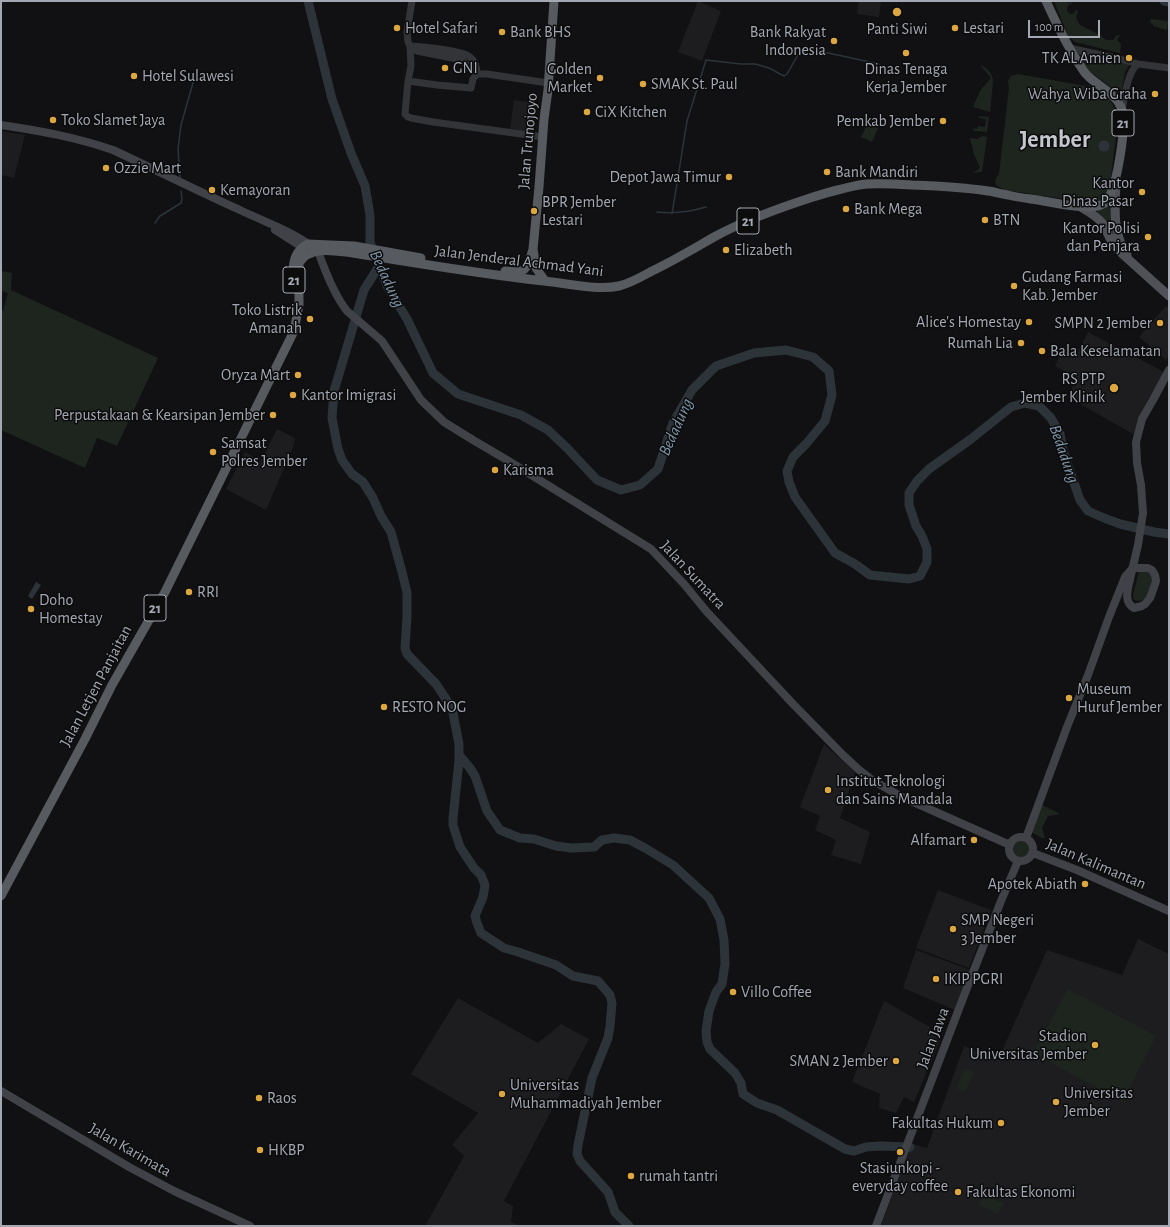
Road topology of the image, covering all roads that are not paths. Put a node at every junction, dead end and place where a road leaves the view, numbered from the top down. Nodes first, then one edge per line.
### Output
1 (412, 1) edge
2 (554, 1) edge
3 (1046, 1) edge
4 (410, 46) junction
5 (1069, 48) junction
6 (1138, 64) junction
7 (1169, 68) edge
8 (477, 74) junction
9 (408, 80) junction
10 (548, 83) junction
11 (1122, 110) junction
12 (1, 125) edge
13 (543, 137) junction
14 (1116, 175) junction
15 (1079, 206) junction
16 (533, 249) junction
17 (312, 251) junction
18 (406, 258) junction
19 (1133, 265) junction
20 (545, 281) junction
21 (1169, 296) edge
22 (298, 316) junction
23 (1169, 370) edge
24 (1026, 838) junction
25 (1010, 845) junction
26 (1033, 853) junction
27 (1018, 861) junction
28 (1, 896) edge
29 (1169, 911) edge
30 (1, 1091) edge
31 (250, 1226) edge
32 (876, 1226) edge

1 - 4 street
2 - 10 highway, Jalan Trunojoyo / 21
3 - 5 highway, 21
4 - 8 street
4 - 9 street
5 - 6 street
5 - 11 highway, 21
6 - 7 street
6 - 11 street
8 - 9 street
8 - 10 street
9 - 13 street
10 - 13 highway, Jalan Trunojoyo / 21
11 - 14 highway, 21
12 - 17 main road
13 - 16 highway, Jalan Trunojoyo / 21
14 - 15 highway, 21
14 - 19 main road
15 - 19 main road
15 - 20 highway, Jalan Jenderal Achmad Yani / 21
16 - 18 highway, Jalan Jenderal Achmad Yani / 21
16 - 20 highway, Jalan Trunojoyo / 21
17 - 18 highway, Jalan Jenderal Achmad Yani / 21
17 - 22 highway, 21
17 - 22 highway, 21
17 - 25 main road, Jalan Sumatra
18 - 20 highway, Jalan Jenderal Achmad Yani / 21
19 - 21 main road
22 - 28 highway, Jalan Letjen Panjaitan / 21
23 - 24 main road, bridge
24 - 25 main road
24 - 26 main road
25 - 27 main road
26 - 27 main road
26 - 29 main road, Jalan Kalimantan
27 - 32 main road, Jalan Jawa
30 - 31 main road, Jalan Karimata

